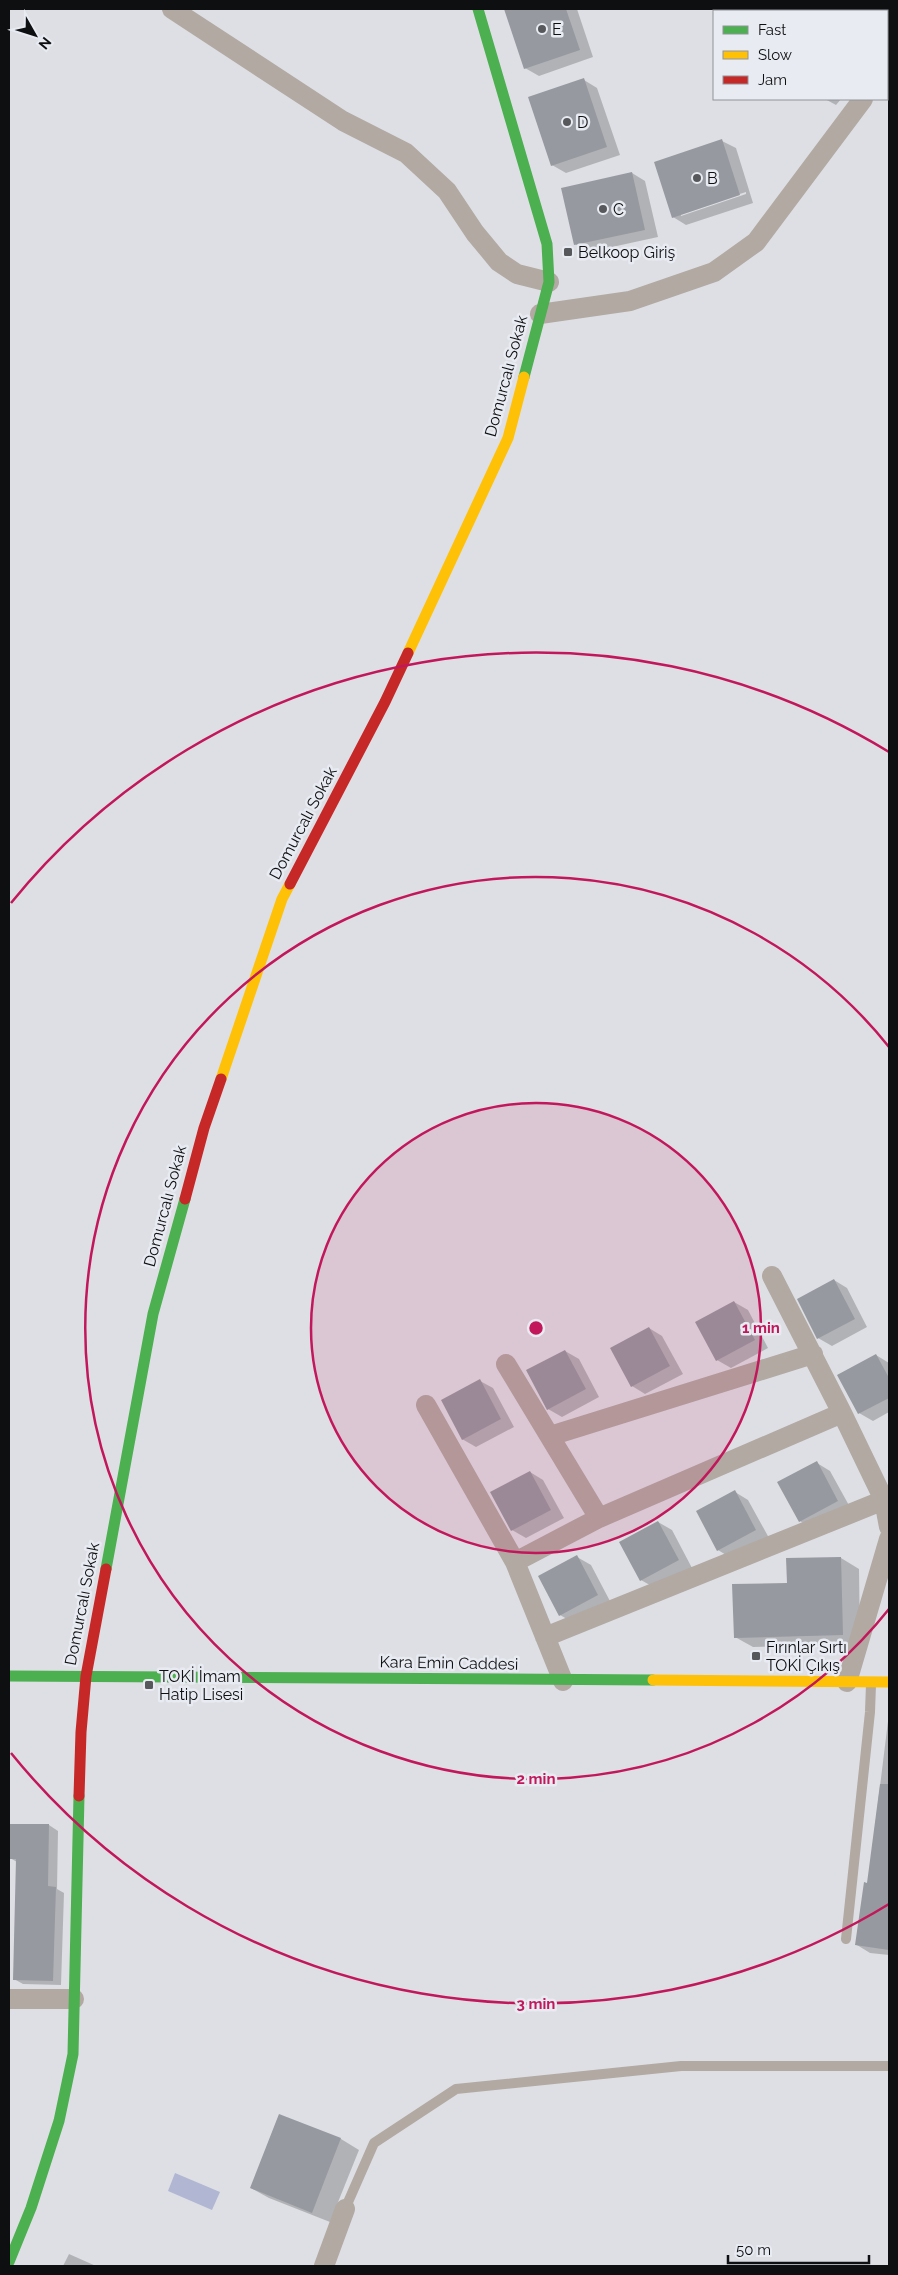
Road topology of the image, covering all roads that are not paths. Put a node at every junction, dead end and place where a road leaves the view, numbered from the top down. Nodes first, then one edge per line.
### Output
1 (172, 9) edge
2 (478, 9) edge
3 (863, 100) edge
4 (548, 282) junction
5 (540, 314) junction
6 (772, 1276) dead end
7 (813, 1354) junction
8 (506, 1364) dead end
9 (426, 1405) dead end
10 (842, 1413) junction
11 (550, 1436) junction
12 (884, 1500) junction
13 (599, 1518) junction
14 (889, 1527) edge
15 (889, 1539) edge
16 (515, 1562) junction
17 (545, 1637) junction
18 (9, 1676) edge
19 (86, 1676) junction
20 (563, 1681) junction
21 (847, 1682) junction
22 (871, 1682) junction
23 (889, 1682) edge
24 (846, 1939) dead end
25 (9, 1999) edge
26 (74, 1999) junction
27 (889, 2066) edge
28 (345, 2209) joint
29 (9, 2262) edge
30 (324, 2266) edge

1 - 4 street
2 - 4 street, Domurcalı Sokak
3 - 5 street
4 - 5 street, Domurcalı Sokak
5 - 19 street, Domurcalı Sokak
6 - 7 street
7 - 10 street
7 - 11 street
8 - 11 street
9 - 16 street
10 - 12 street
10 - 13 street
11 - 13 street
12 - 14 street
12 - 17 street
13 - 16 street
15 - 21 street
16 - 17 street
17 - 20 street
18 - 19 street, Kara Emin Caddesi
19 - 20 street, Kara Emin Caddesi
19 - 26 street, Domurcalı Sokak
20 - 21 street, Kara Emin Caddesi
21 - 22 street, Kara Emin Caddesi
22 - 23 street, Kara Emin Caddesi
22 - 24 lane
25 - 26 street
26 - 29 street, Domurcalı Sokak
27 - 28 lane
28 - 30 street

